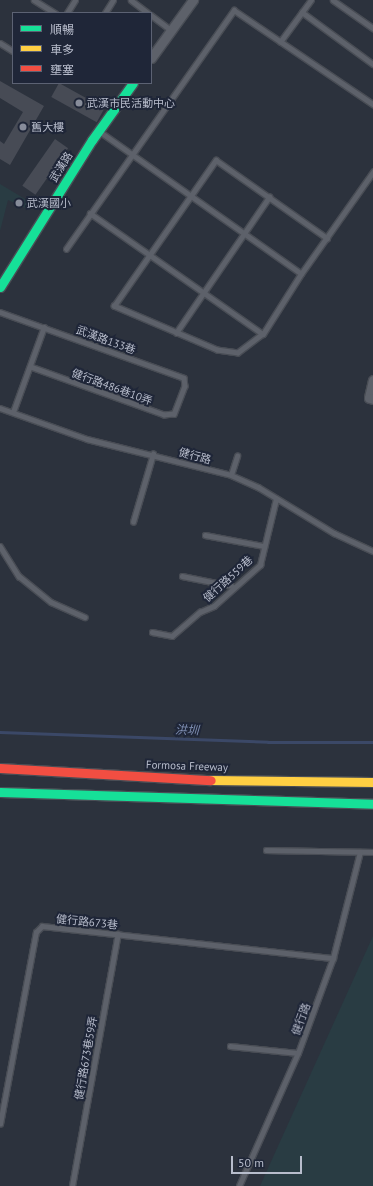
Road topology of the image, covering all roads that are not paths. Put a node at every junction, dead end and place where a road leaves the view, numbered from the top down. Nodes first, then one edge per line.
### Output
1 (34, 0) edge
2 (75, 0) edge
3 (113, 0) edge
4 (131, 0) edge
5 (193, 0) edge
6 (311, 0) edge
7 (333, 0) edge
8 (53, 12) edge
9 (68, 12) edge
10 (106, 12) edge
11 (147, 12) edge
12 (302, 12) junction
13 (152, 16) edge
14 (373, 28) edge
15 (171, 30) junction
16 (280, 42) junction
17 (0, 44) edge
18 (12, 50) edge
19 (152, 57) edge
20 (373, 64) edge
21 (132, 84) edge
22 (373, 104) edge
23 (99, 131) junction
24 (133, 155) junction
25 (373, 172) edge
26 (191, 196) junction
27 (269, 197) junction
28 (90, 213) junction
29 (243, 233) junction
30 (327, 238) junction
31 (66, 249) dead end
32 (151, 255) junction
33 (301, 274) junction
34 (0, 287) edge
35 (203, 292) junction
36 (0, 312) edge
37 (44, 328) junction
38 (176, 333) junction
39 (263, 334) junction
40 (31, 367) junction
41 (373, 380) edge
42 (371, 399) edge
43 (180, 400) joint
44 (0, 408) edge
45 (13, 412) junction
46 (153, 454) junction
47 (237, 456) dead end
48 (231, 475) junction
49 (276, 499) junction
50 (133, 522) dead end
51 (205, 535) dead end
52 (0, 546) edge
53 (264, 546) junction
54 (373, 550) edge
55 (182, 576) dead end
56 (232, 586) junction
57 (85, 617) dead end
58 (152, 632) dead end
59 (0, 768) edge
60 (373, 782) edge
61 (0, 792) edge
62 (373, 804) edge
63 (266, 850) dead end
64 (360, 852) junction
65 (373, 852) edge
66 (118, 934) junction
67 (333, 958) junction
68 (230, 1046) dead end
69 (298, 1053) junction
70 (0, 1124) edge
71 (72, 1186) edge
72 (240, 1186) edge

1 - 8 lane
2 - 9 lane
3 - 10 lane
4 - 11 lane
5 - 15 street
6 - 12 lane
7 - 14 lane
12 - 16 lane
12 - 20 lane
13 - 15 lane
15 - 19 street
16 - 22 lane
16 - 24 lane
17 - 18 lane
21 - 23 main road, 武漢路
23 - 24 lane
23 - 34 main road, 武漢路
24 - 26 lane
24 - 28 lane
25 - 30 lane
26 - 27 lane
26 - 29 lane
26 - 32 lane
27 - 29 lane
27 - 30 lane
28 - 31 lane
28 - 32 lane
29 - 33 lane
29 - 35 lane
30 - 33 lane
32 - 35 lane
32 - 38 lane
33 - 39 lane
35 - 38 lane
35 - 39 lane
36 - 37 lane, 武漢路133巷
37 - 40 lane
37 - 43 lane, 武漢路133巷
38 - 39 lane
40 - 43 lane, 健行路486巷10弄
40 - 45 lane
41 - 42 street
44 - 45 lane, 健行路
45 - 46 lane, 健行路
46 - 48 lane, 健行路
46 - 50 lane
47 - 48 lane
48 - 49 lane, 健行路
49 - 53 lane, 健行路559巷
49 - 54 lane, 健行路
51 - 53 lane
52 - 57 lane
53 - 56 lane, 健行路559巷
55 - 56 lane
56 - 58 lane, 健行路559巷
59 - 60 main road, Formosa Freeway
61 - 62 main road
63 - 64 lane
64 - 65 lane
64 - 67 lane, 健行路
66 - 67 lane, 健行路673巷
66 - 70 lane, 健行路673巷
66 - 71 lane, 健行路673巷59弄
67 - 69 lane, 健行路
68 - 69 lane
69 - 72 lane, 健行路

